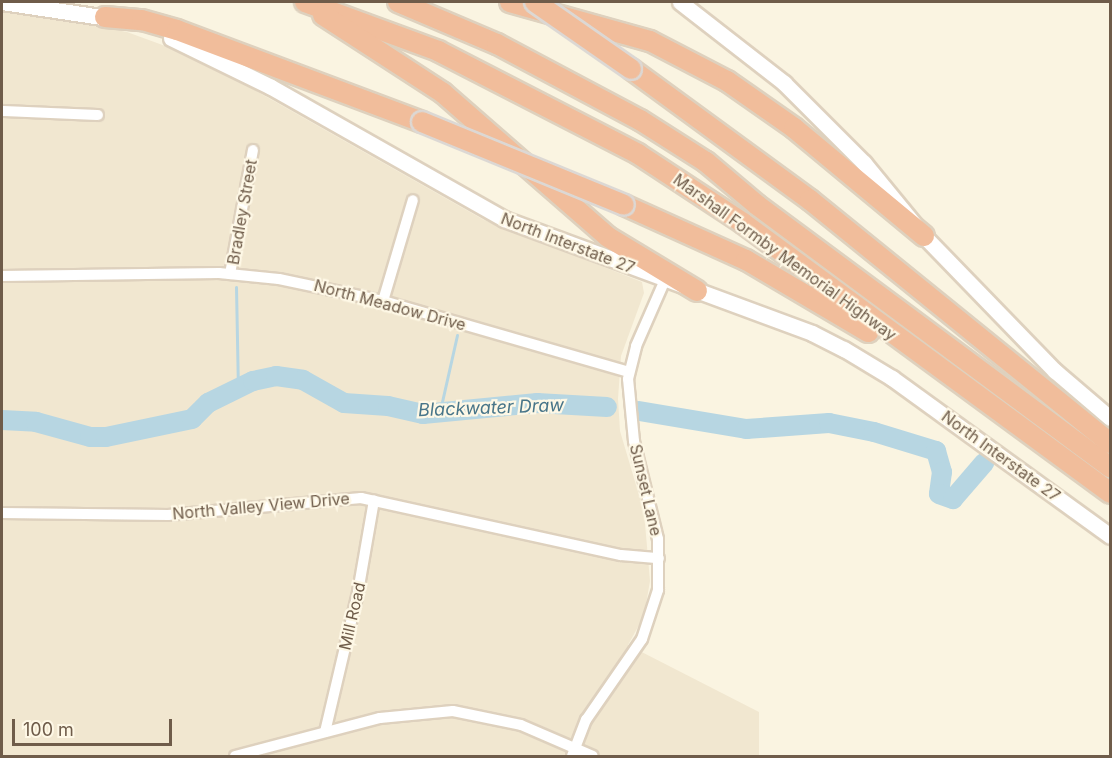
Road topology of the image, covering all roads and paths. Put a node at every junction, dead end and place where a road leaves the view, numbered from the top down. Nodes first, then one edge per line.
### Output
1 (2, 2) edge
2 (304, 2) edge
3 (398, 2) edge
4 (510, 2) edge
5 (535, 2) edge
6 (680, 2) edge
7 (105, 17) junction
8 (2, 111) edge
9 (98, 115) dead end
10 (253, 150) dead end
11 (413, 200) dead end
12 (924, 236) junction
13 (230, 274) junction
14 (2, 276) edge
15 (665, 280) junction
16 (697, 291) junction
17 (383, 301) junction
18 (629, 372) junction
19 (1110, 418) edge
20 (1019, 426) junction
21 (1110, 443) edge
22 (1110, 467) edge
23 (1110, 493) edge
24 (374, 500) junction
25 (2, 513) edge
26 (1110, 536) edge
27 (659, 558) junction
28 (325, 732) junction
29 (573, 753) edge
30 (235, 756) edge
31 (593, 756) edge

1 - 7 main road, North Interstate 27
2 - 16 highway
2 - 20 highway, Marshall Formby Memorial Highway
3 - 22 highway, Marshall Formby Memorial Highway
4 - 12 highway
5 - 21 highway, bridge
6 - 12 main road
7 - 15 main road, North Interstate 27
7 - 20 highway, bridge
8 - 9 street
10 - 13 street, Bradley Street
11 - 17 street
12 - 19 main road
13 - 14 street, North Meadow Drive
13 - 17 street, North Meadow Drive
15 - 16 main road, North Interstate 27
15 - 18 street, Sunset Lane
16 - 26 main road, North Interstate 27
17 - 18 street, North Meadow Drive
18 - 27 street, Sunset Lane
20 - 23 highway, Marshall Formby Memorial Highway
24 - 25 street, North Valley View Drive
24 - 27 street, North Valley View Drive
24 - 28 street, Mill Road
27 - 29 street, Sunset Lane
28 - 29 street
28 - 30 street
29 - 31 street

